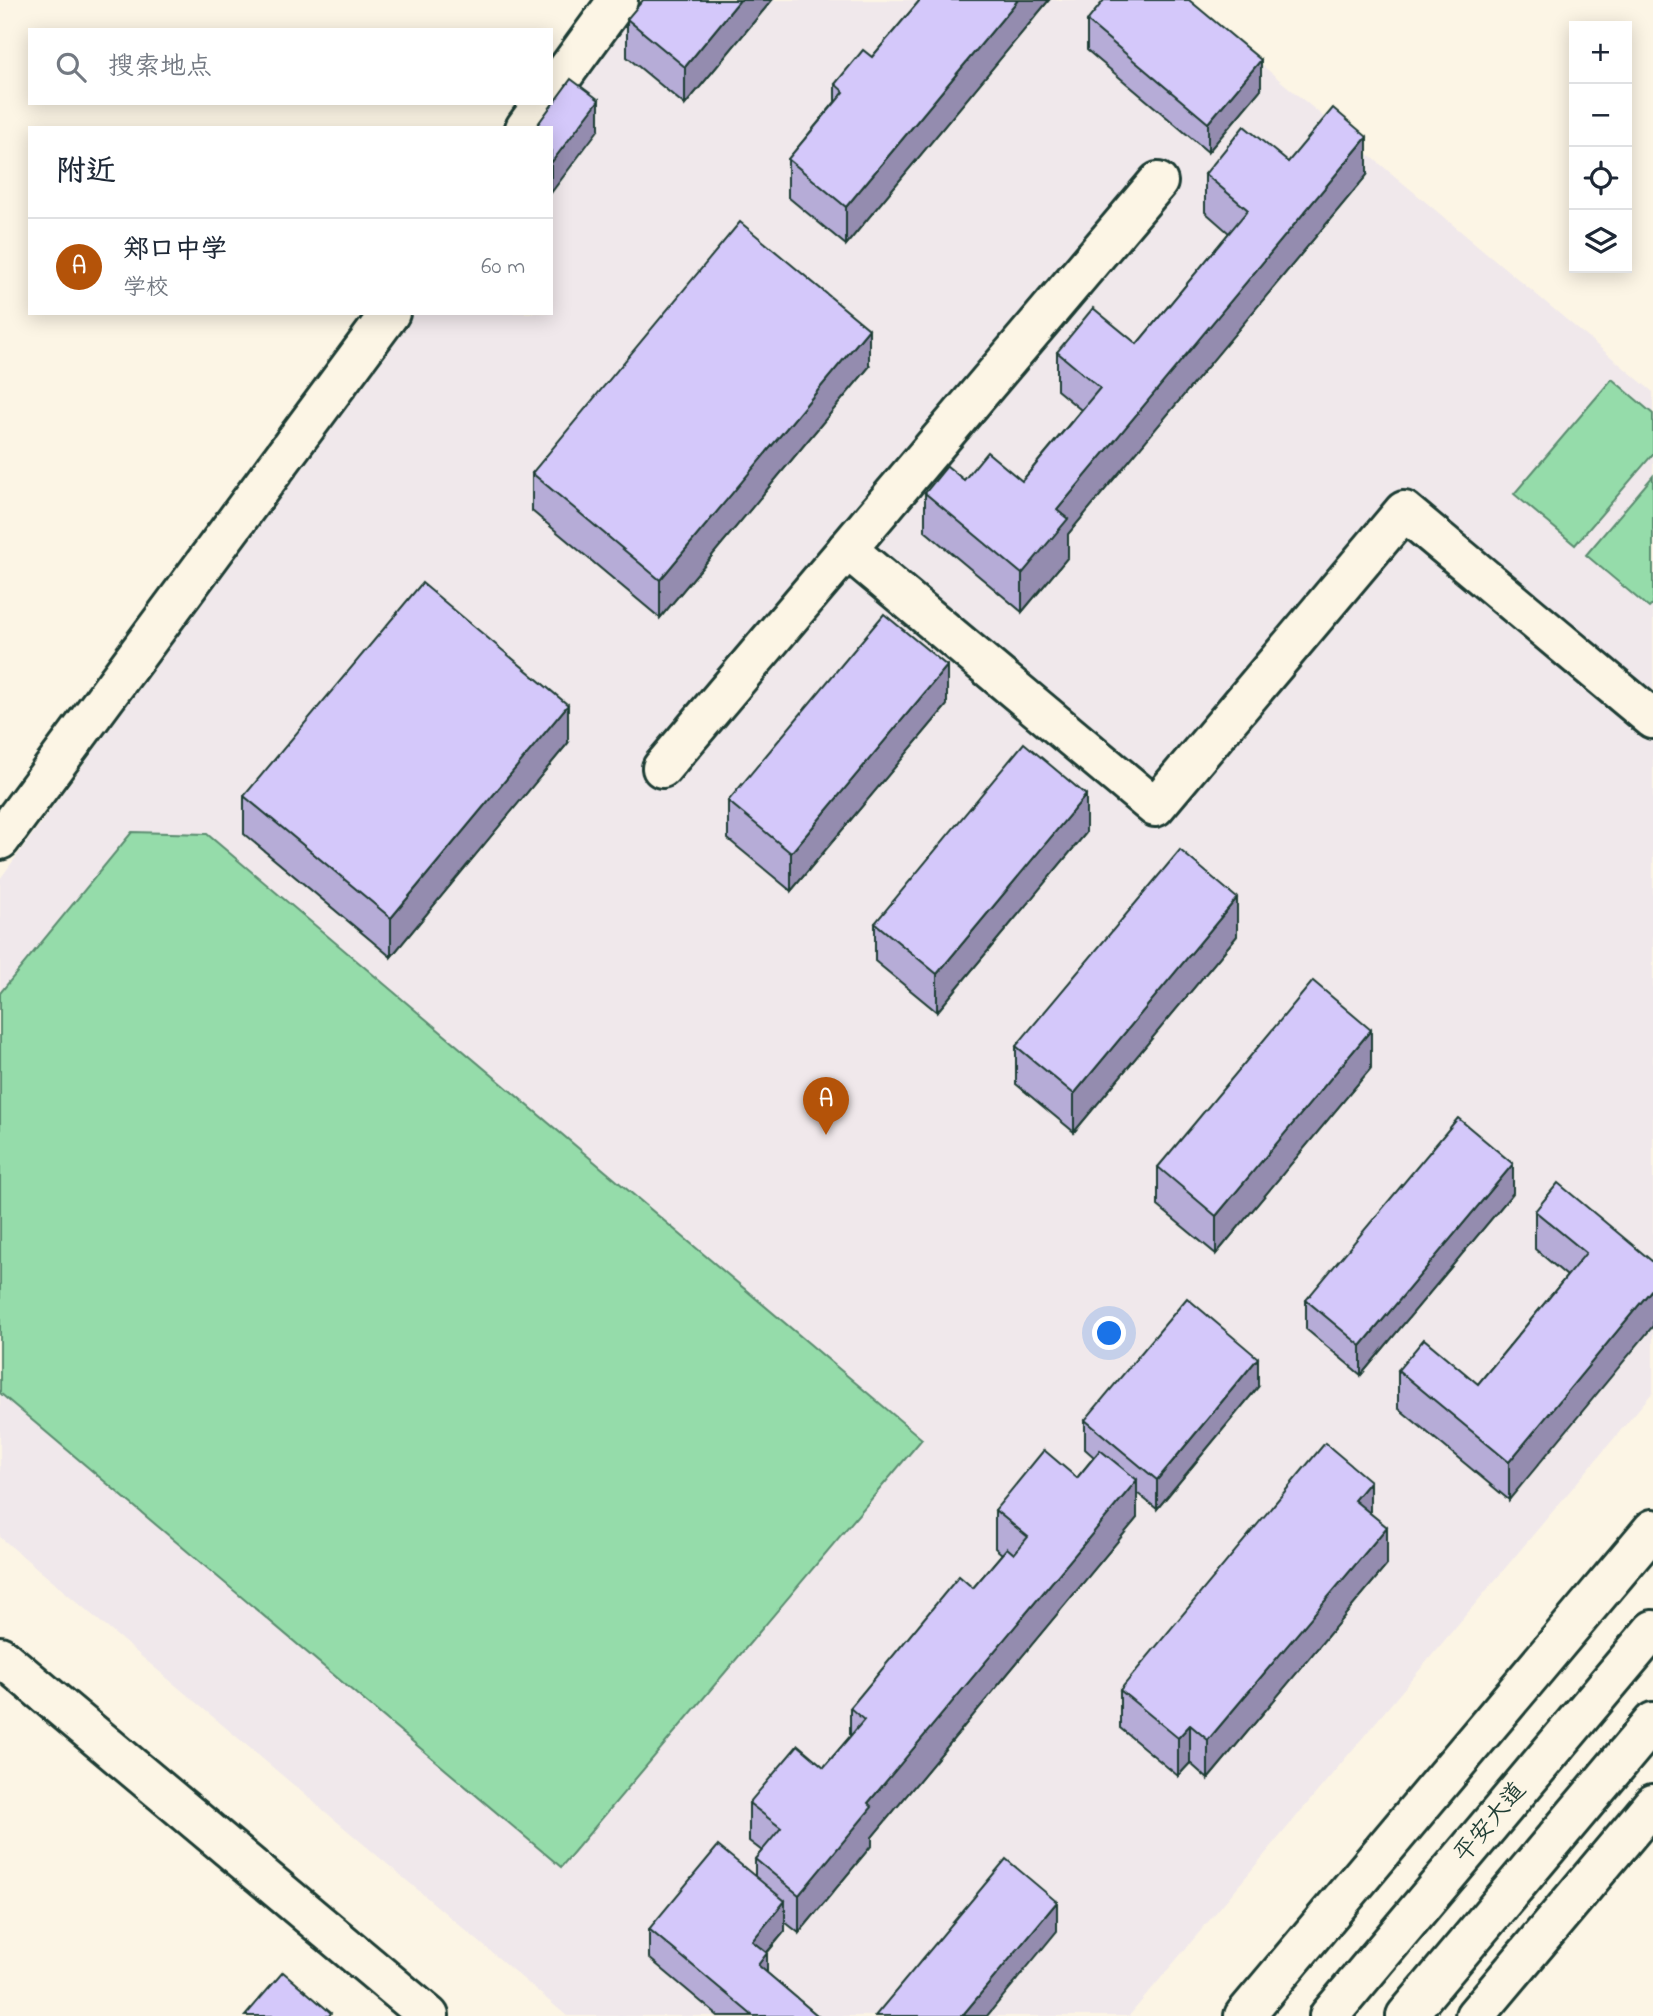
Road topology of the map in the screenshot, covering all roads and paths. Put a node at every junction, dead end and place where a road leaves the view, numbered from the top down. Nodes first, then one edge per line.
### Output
1 (618, 0) edge
2 (553, 89) edge
3 (542, 105) edge
4 (526, 126) edge
5 (1158, 182) dead end
6 (389, 315) edge
7 (848, 549) junction
8 (1653, 719) edge
9 (662, 768) dead end
10 (0, 840) edge
11 (1653, 1529) edge
12 (1653, 1630) edge
13 (0, 1656) edge
14 (1653, 1722) edge
15 (1653, 1804) edge
16 (429, 2016) edge
17 (1244, 2016) edge
18 (1329, 2016) edge
19 (1406, 2016) edge
20 (1475, 2016) edge

1 - 2 street
3 - 4 street
5 - 7 street
6 - 10 street
7 - 8 street
7 - 9 street
11 - 17 street
12 - 18 street, 平安大道
13 - 16 street
14 - 19 street
15 - 20 street

